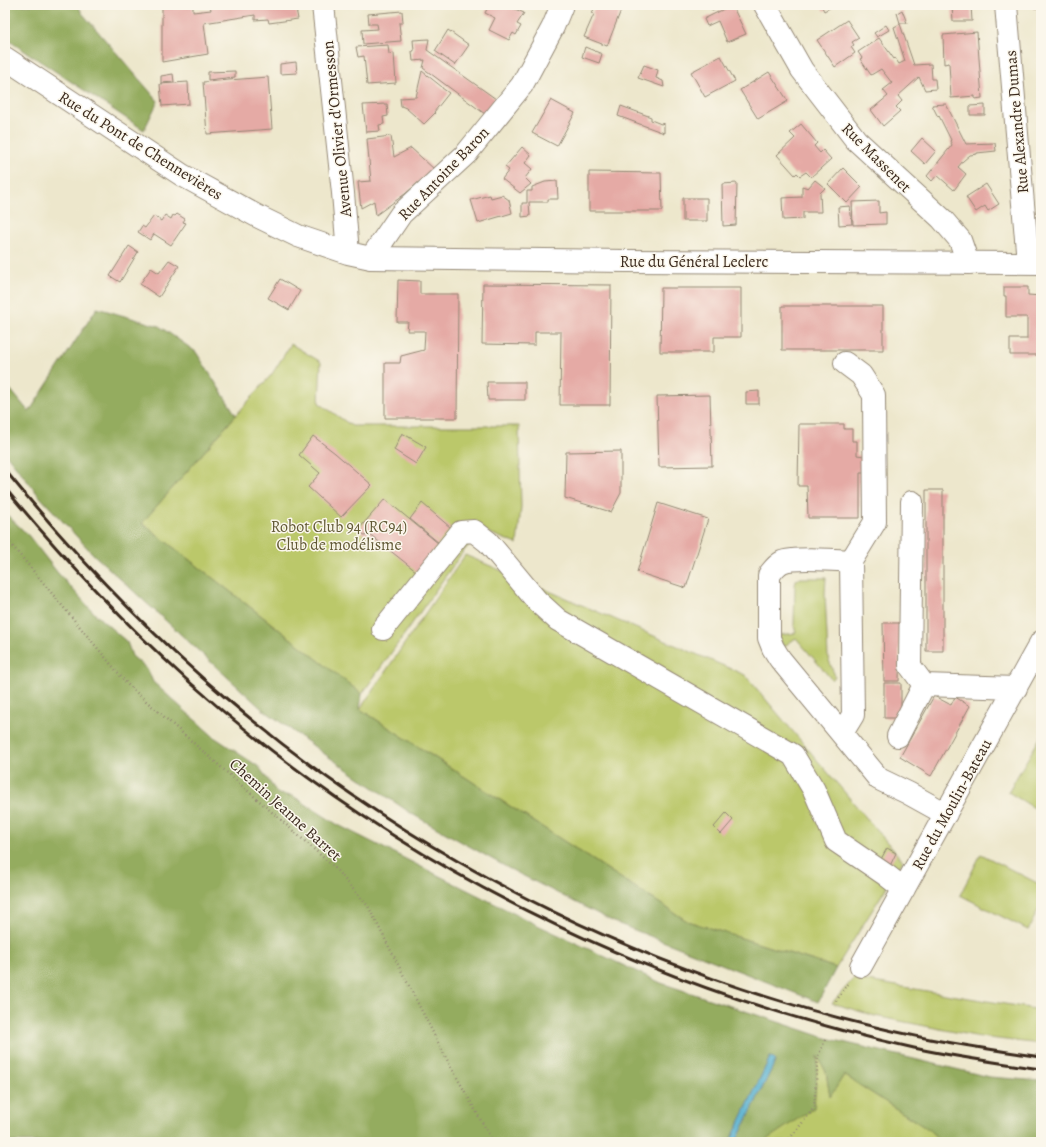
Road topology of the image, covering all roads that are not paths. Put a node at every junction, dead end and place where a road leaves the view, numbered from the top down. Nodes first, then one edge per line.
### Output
1 (323, 5) edge
2 (562, 5) edge
3 (765, 5) edge
4 (1006, 5) edge
5 (5, 58) edge
6 (348, 253) junction
7 (371, 258) junction
8 (1034, 262) edge
9 (968, 263) junction
10 (845, 363) dead end
11 (912, 502) dead end
12 (851, 561) junction
13 (383, 629) dead end
14 (1041, 642) edge
15 (924, 685) junction
16 (1016, 688) junction
17 (842, 732) junction
18 (898, 736) dead end
19 (946, 814) junction
20 (904, 889) junction
21 (861, 966) dead end

1 - 6 main road, Avenue Olivier d'Ormesson
2 - 7 main road, Rue Antoine Baron
3 - 9 main road, Rue Massenet
4 - 8 main road, Rue Alexandre Dumas
5 - 6 main road, Rue du Pont de Chennevières
6 - 7 main road, Rue du Général Leclerc
7 - 9 main road, Rue du Général Leclerc
8 - 9 main road, Rue du Général Leclerc
10 - 12 main road
11 - 15 main road
12 - 17 main road
12 - 17 main road
13 - 20 main road
14 - 16 main road, Rue du Moulin-Bateau
15 - 16 main road
15 - 18 main road
16 - 19 main road, Rue du Moulin-Bateau
17 - 19 main road
19 - 20 main road, Rue du Moulin-Bateau
20 - 21 main road, Rue du Moulin-Bateau

